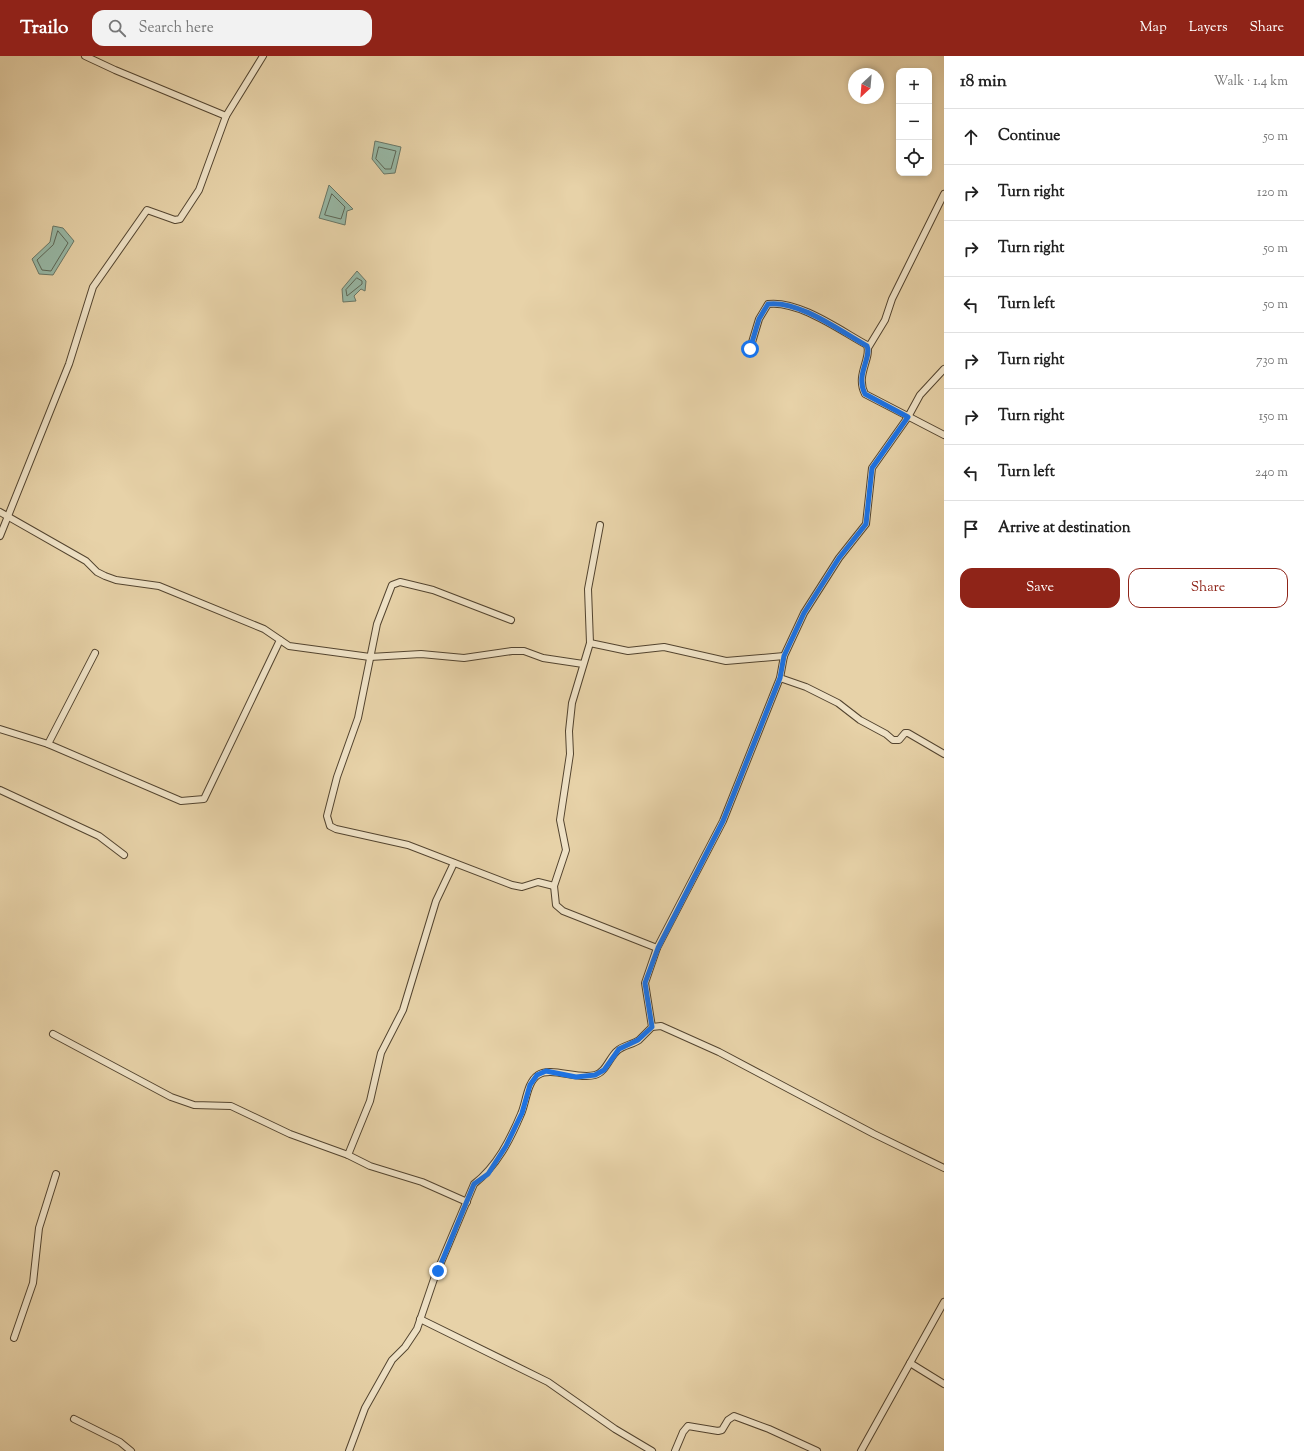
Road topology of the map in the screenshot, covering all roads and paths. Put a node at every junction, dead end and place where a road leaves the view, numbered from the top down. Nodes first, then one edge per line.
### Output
1 (85, 56) edge
2 (263, 56) edge
3 (226, 116) junction
4 (944, 194) edge
5 (868, 348) junction
6 (750, 349) dead end
7 (944, 368) edge
8 (908, 417) junction
9 (944, 435) edge
10 (0, 512) edge
11 (7, 516) junction
12 (600, 525) dead end
13 (0, 536) edge
14 (511, 620) dead end
15 (280, 640) junction
16 (590, 643) junction
17 (95, 653) dead end
18 (784, 656) junction
19 (370, 657) junction
20 (584, 664) junction
21 (780, 678) junction
22 (0, 729) edge
23 (48, 744) junction
24 (944, 754) edge
25 (0, 790) edge
26 (124, 855) dead end
27 (454, 863) junction
28 (554, 886) junction
29 (658, 948) junction
30 (652, 1027) junction
31 (53, 1034) dead end
32 (348, 1155) junction
33 (944, 1168) edge
34 (56, 1174) dead end
35 (467, 1202) junction
36 (944, 1302) edge
37 (420, 1319) junction
38 (14, 1338) dead end
39 (910, 1363) junction
40 (944, 1384) edge
41 (74, 1420) dead end
42 (131, 1451) edge
43 (349, 1451) edge
44 (652, 1451) edge
45 (675, 1451) edge
46 (818, 1451) edge
47 (861, 1451) edge

1 - 3 street
2 - 3 street
3 - 11 street
4 - 5 street
5 - 6 street
5 - 8 street
7 - 8 street
8 - 9 street
8 - 18 street
10 - 11 street
11 - 13 street
11 - 15 street
12 - 16 street
14 - 19 street
15 - 19 street
15 - 23 street
16 - 18 street
16 - 20 street
17 - 23 street
18 - 21 street
19 - 20 street
19 - 27 street
20 - 28 street
21 - 24 street
21 - 29 street
22 - 23 street
25 - 26 street
27 - 28 street
27 - 32 street
28 - 29 street
29 - 30 street
30 - 33 street
30 - 35 street
31 - 32 street
32 - 35 street
34 - 38 street
35 - 37 street
36 - 39 street
37 - 43 street
37 - 44 street
39 - 40 street
39 - 47 street
41 - 42 street
45 - 46 street

